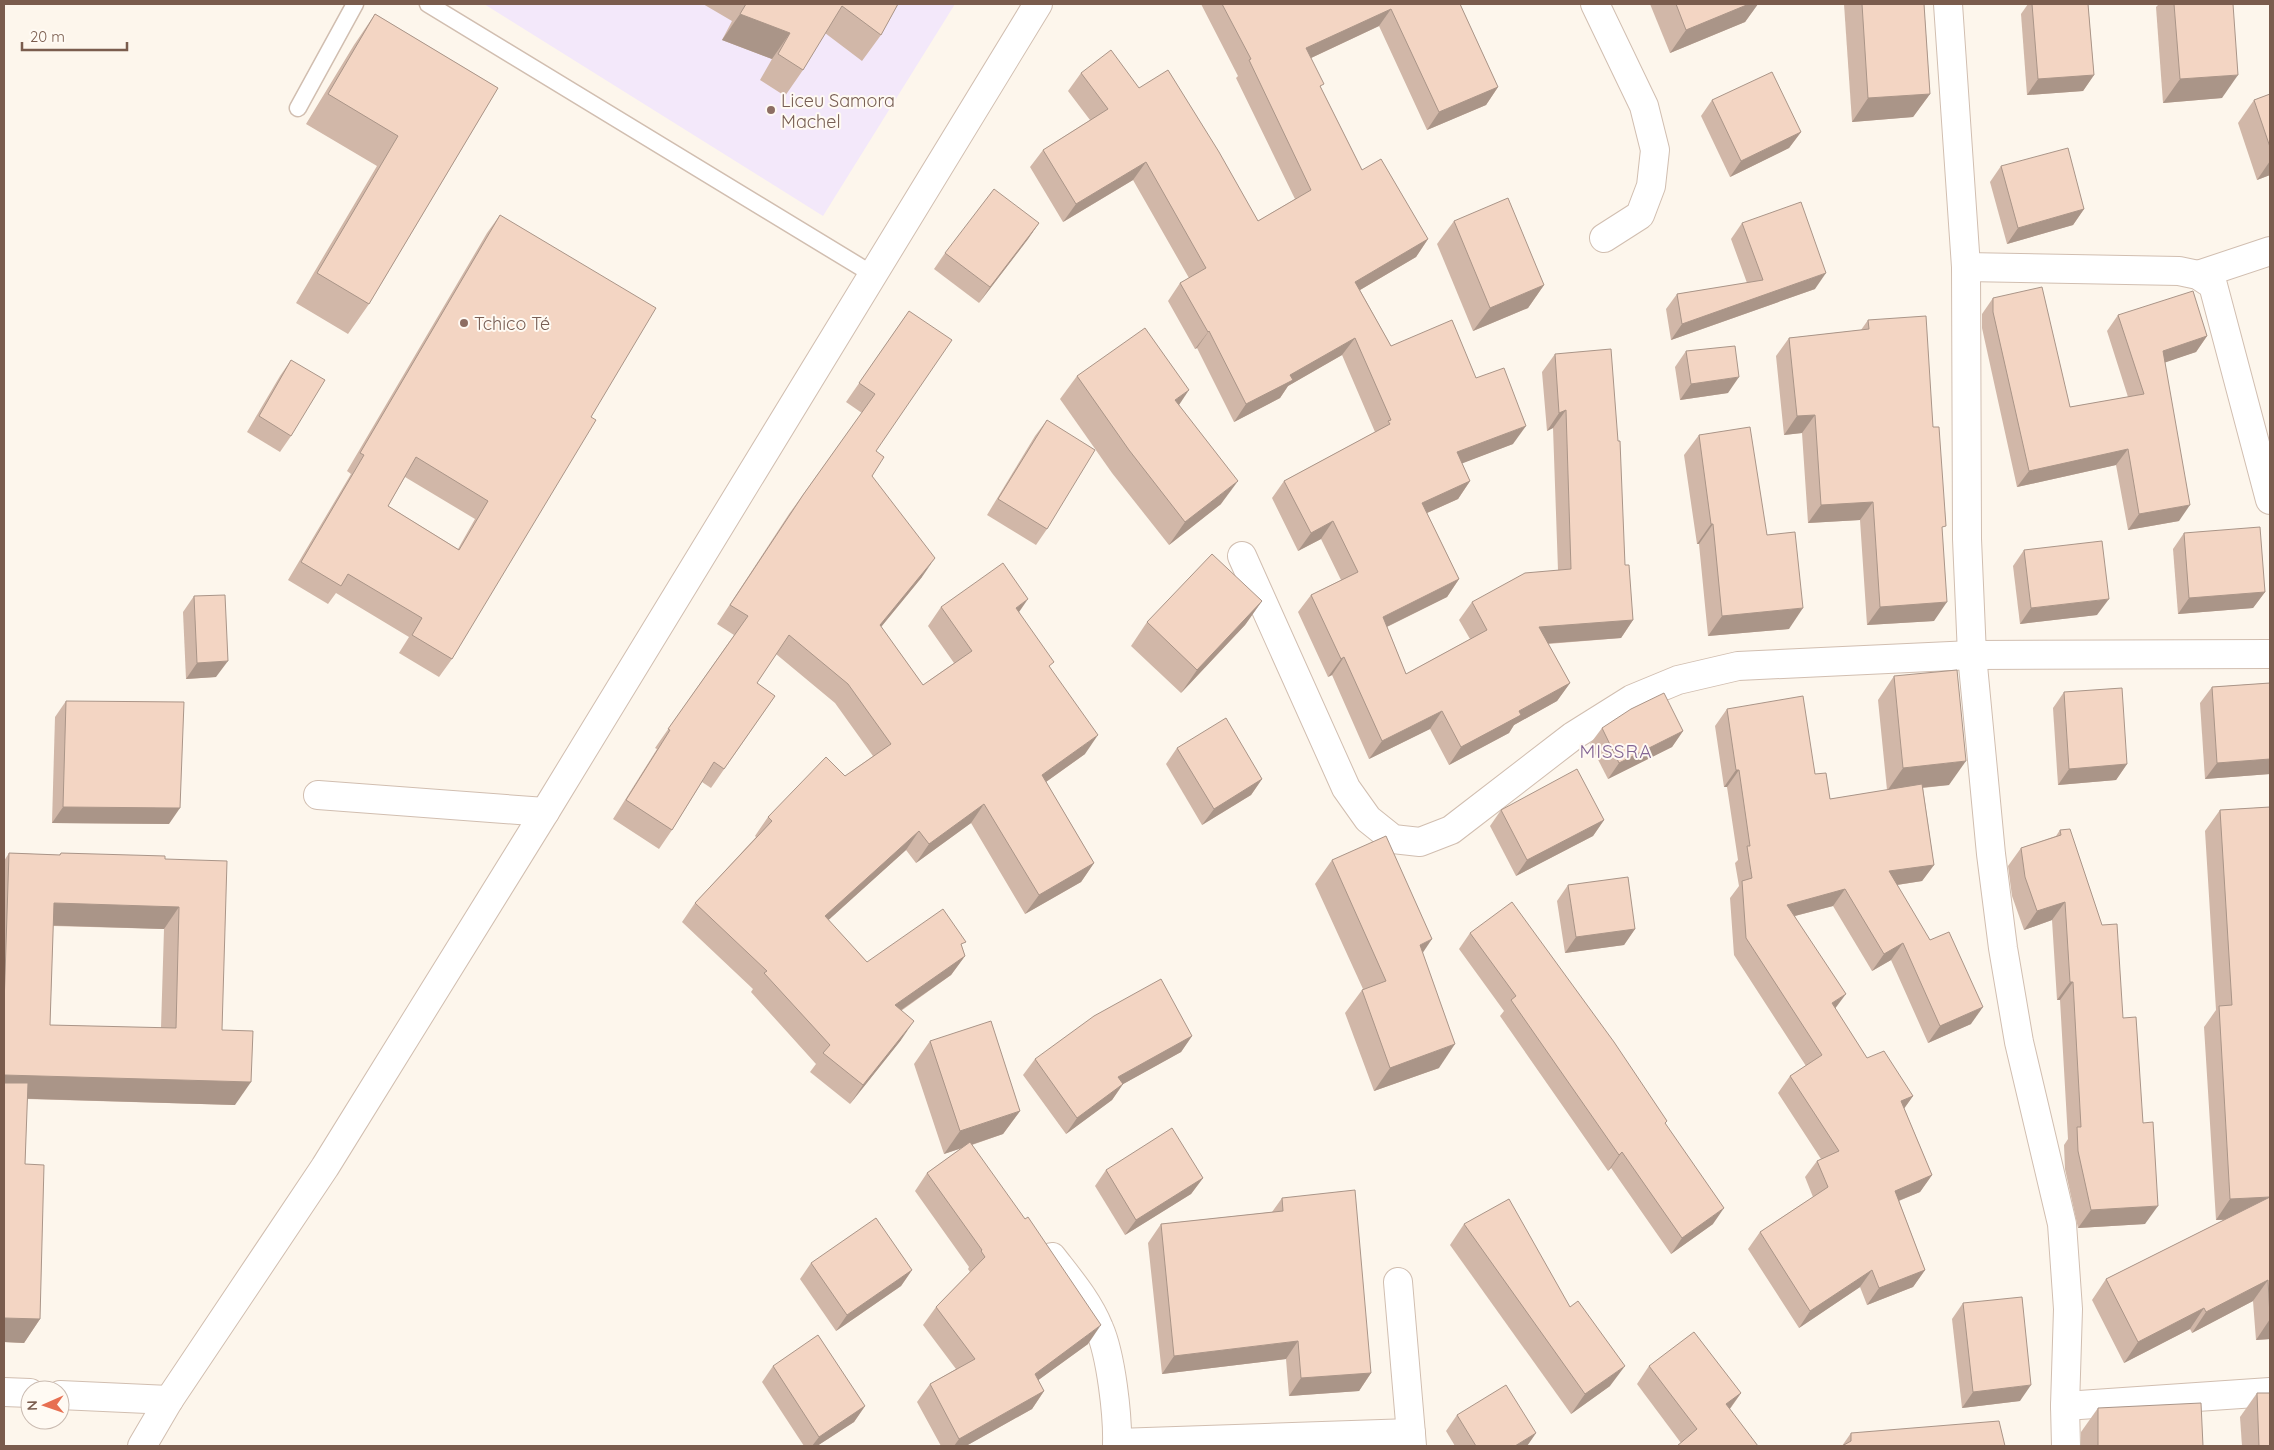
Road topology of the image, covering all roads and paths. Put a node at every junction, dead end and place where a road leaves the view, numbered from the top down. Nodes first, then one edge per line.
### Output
1 (355, 4) edge
2 (428, 4) edge
3 (1038, 4) edge
4 (1595, 4) edge
5 (1948, 4) edge
6 (298, 108) dead end
7 (1604, 238) dead end
8 (2270, 251) edge
9 (1966, 267) junction
10 (872, 274) junction
11 (2198, 275) junction
12 (2270, 500) edge
13 (1242, 556) dead end
14 (2270, 654) edge
15 (1972, 655) junction
16 (318, 796) dead end
17 (545, 812) junction
18 (1051, 1255) edge
19 (1398, 1282) dead end
20 (4, 1392) edge
21 (2270, 1392) edge
22 (20, 1393) edge
23 (70, 1395) edge
24 (169, 1400) junction
25 (2064, 1406) junction
26 (1411, 1439) edge
27 (1117, 1445) edge
28 (142, 1446) edge
29 (2066, 1446) edge

1 - 6 lane
2 - 10 lane
3 - 10 street
4 - 7 street
5 - 9 street
8 - 11 street
9 - 11 street
9 - 15 street
10 - 17 street
11 - 12 street
13 - 15 street
14 - 15 street
15 - 25 street
16 - 17 street
17 - 24 street
18 - 27 street
19 - 26 street
20 - 22 street
21 - 25 street
23 - 24 street
24 - 28 street
25 - 29 street
26 - 27 street

